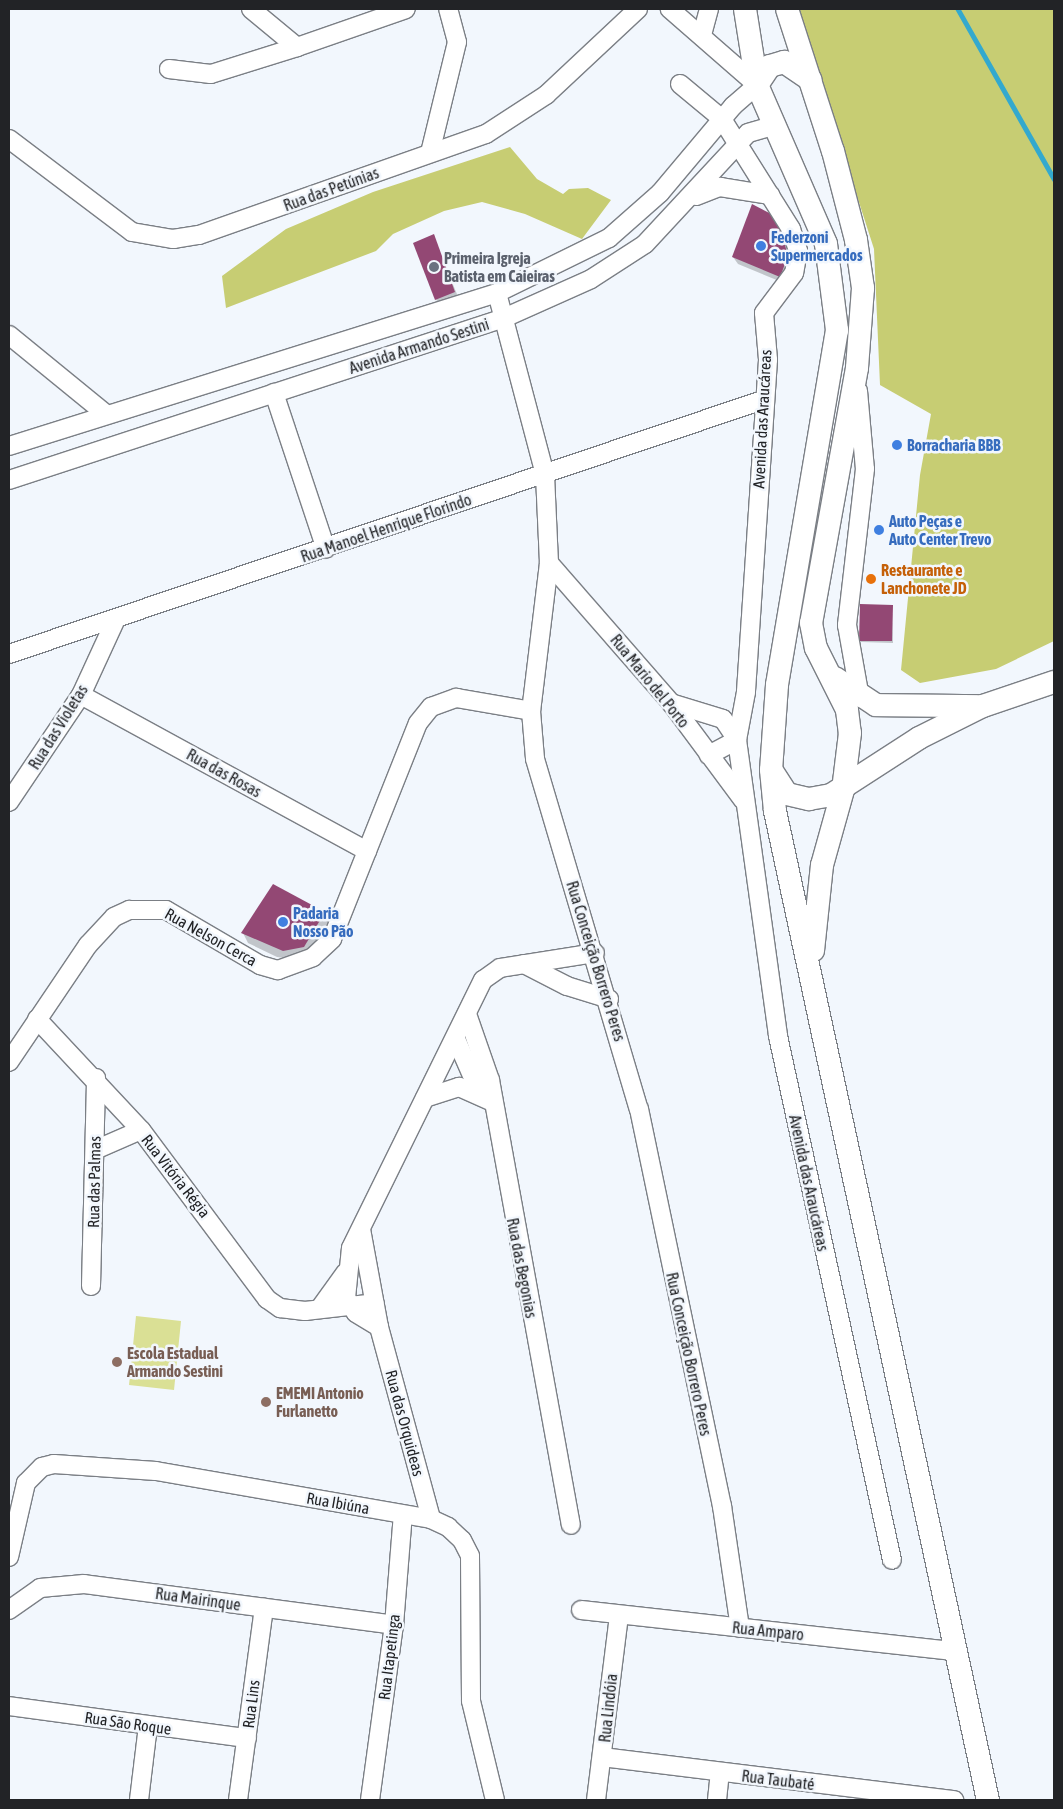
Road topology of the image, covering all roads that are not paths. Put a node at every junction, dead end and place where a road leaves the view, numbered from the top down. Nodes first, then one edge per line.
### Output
1 (251, 9) edge
2 (406, 9) edge
3 (448, 9) edge
4 (638, 9) edge
5 (670, 9) edge
6 (709, 9) edge
7 (745, 9) edge
8 (786, 9) edge
9 (702, 35) junction
10 (297, 46) junction
11 (169, 68) dead end
12 (811, 80) junction
13 (680, 84) dead end
14 (757, 86) junction
15 (722, 119) junction
16 (776, 125) junction
17 (9, 139) edge
18 (737, 145) junction
19 (430, 153) junction
20 (770, 195) junction
21 (691, 198) junction
22 (497, 293) junction
23 (504, 318) junction
24 (9, 335) edge
25 (857, 368) junction
26 (274, 393) junction
27 (763, 400) junction
28 (106, 414) junction
29 (9, 446) edge
30 (544, 475) junction
31 (9, 480) edge
32 (326, 549) junction
33 (549, 563) junction
34 (115, 621) junction
35 (9, 654) edge
36 (830, 674) junction
37 (1054, 682) edge
38 (746, 692) junction
39 (81, 695) junction
40 (860, 698) junction
41 (672, 703) junction
42 (983, 706) junction
43 (531, 711) junction
44 (717, 718) junction
45 (694, 737) junction
46 (737, 740) junction
47 (911, 743) junction
48 (709, 755) junction
49 (771, 770) junction
50 (843, 790) junction
51 (9, 802) edge
52 (745, 803) junction
53 (367, 851) junction
54 (822, 865) junction
55 (595, 953) junction
56 (524, 964) junction
57 (811, 970) junction
58 (609, 999) junction
59 (467, 1014) junction
60 (38, 1019) junction
61 (456, 1039) junction
62 (9, 1062) edge
63 (96, 1078) junction
64 (424, 1098) junction
65 (486, 1098) junction
66 (141, 1130) junction
67 (95, 1150) junction
68 (361, 1229) junction
69 (368, 1272) junction
70 (346, 1273) junction
71 (91, 1286) dead end
72 (375, 1303) junction
73 (350, 1307) junction
74 (320, 1308) junction
75 (379, 1327) junction
76 (403, 1514) junction
77 (431, 1519) junction
78 (570, 1525) dead end
79 (9, 1557) edge
80 (892, 1560) dead end
81 (264, 1608) junction
82 (9, 1610) edge
83 (581, 1610) dead end
84 (618, 1614) junction
85 (394, 1625) junction
86 (740, 1628) junction
87 (954, 1651) junction
88 (9, 1706) edge
89 (148, 1726) junction
90 (247, 1738) junction
91 (602, 1757) junction
92 (720, 1773) junction
93 (139, 1800) edge
94 (238, 1800) edge
95 (370, 1800) edge
96 (495, 1800) edge
97 (596, 1800) edge
98 (717, 1800) edge
99 (954, 1800) edge
100 (988, 1800) edge

1 - 10 street
2 - 10 street
3 - 19 street
4 - 19 street, Rua das Petúnias
5 - 9 street
6 - 9 street
7 - 14 main road
8 - 12 main road
9 - 14 street
10 - 11 street
12 - 14 main road
12 - 25 main road
13 - 15 street
14 - 15 street, Avenida Armando Sestini
14 - 16 main road
15 - 18 street, Avenida das Araucáreas
15 - 22 street, Avenida Armando Sestini
16 - 18 street, Avenida Armando Sestini
16 - 49 main road
17 - 19 street, Rua das Petúnias
18 - 20 street, Avenida das Araucáreas
18 - 21 street, Avenida Armando Sestini
20 - 21 street
20 - 27 street, Avenida das Araucáreas
21 - 23 street, Avenida Armando Sestini
22 - 23 street, Rua Conceição Borrero Peres
22 - 28 street, Avenida Armando Sestini
23 - 26 street, Avenida Armando Sestini
23 - 30 street, Rua Conceição Borrero Peres
24 - 28 street
25 - 36 main road
25 - 40 street
26 - 31 street, Avenida Armando Sestini
26 - 32 street
27 - 30 street, Rua Manoel Henrique Florindo
27 - 38 street, Avenida das Araucáreas
28 - 29 street, Avenida Armando Sestini
30 - 32 street, Rua Manoel Henrique Florindo
30 - 33 street, Rua Conceição Borrero Peres
32 - 34 street, Rua Manoel Henrique Florindo
33 - 41 street, Rua Mario del Porto
33 - 43 street, Rua Conceição Borrero Peres
34 - 35 street, Rua Manoel Henrique Florindo
34 - 39 street, Rua das Violetas
36 - 40 main road
36 - 50 main road
37 - 42 main road
38 - 44 street
38 - 46 street, Avenida das Araucáreas
39 - 51 street, Rua das Violetas
39 - 53 street, Rua das Rosas
40 - 42 main road
41 - 44 street
41 - 45 street, Rua Mario del Porto
42 - 47 main road
43 - 53 street, Rua Nelson Cerca
43 - 55 street, Rua Conceição Borrero Peres
44 - 45 street
44 - 46 street
45 - 48 street, Rua Mario del Porto
46 - 48 street
46 - 52 street, Avenida das Araucáreas
47 - 50 main road
47 - 54 main road
48 - 52 street, Rua Mario del Porto
49 - 50 main road
49 - 57 main road
50 - 54 main road
52 - 80 street, Avenida das Araucáreas
53 - 60 street, Rua Nelson Cerca
54 - 57 main road
55 - 56 street
55 - 58 street, Rua Conceição Borrero Peres
56 - 58 street
56 - 59 street
57 - 87 main road
58 - 86 street, Rua Conceição Borrero Peres
59 - 61 street
59 - 65 street, Rua das Begonias
60 - 62 street, Rua Nelson Cerca
60 - 63 street, Rua Vitória Régia
61 - 64 street
61 - 65 street, Rua das Begonias
63 - 66 street, Rua Vitória Régia
63 - 67 street, Rua das Palmas
64 - 65 street
64 - 68 street
65 - 78 street, Rua das Begonias
66 - 67 street
66 - 74 street, Rua Vitória Régia
67 - 71 street, Rua das Palmas
68 - 69 street
68 - 70 street
69 - 70 street
69 - 72 street
70 - 73 street
70 - 74 street
72 - 73 street, Rua Vitória Régia
72 - 75 street, Rua das Orquideas
73 - 74 street, Rua Vitória Régia
73 - 75 street
75 - 77 street, Rua das Orquideas
76 - 77 street, Rua Ibiúna
76 - 79 street, Rua Ibiúna
76 - 85 street, Rua Itapetinga
77 - 96 street, Rua Ibiúna
81 - 82 street, Rua Mairinque
81 - 85 street, Rua Mairinque
81 - 90 street, Rua Lins
83 - 84 street, Rua Amparo
84 - 86 street, Rua Amparo
84 - 91 street, Rua Lindóia
85 - 95 street, Rua Itapetinga
86 - 87 street, Rua Amparo
87 - 100 main road
88 - 89 street, Rua São Roque
89 - 90 street, Rua São Roque
89 - 93 street
90 - 94 street, Rua Lins
91 - 92 street, Rua Taubaté
91 - 97 street, Rua Lindóia
92 - 98 street
92 - 99 street, Rua Taubaté

